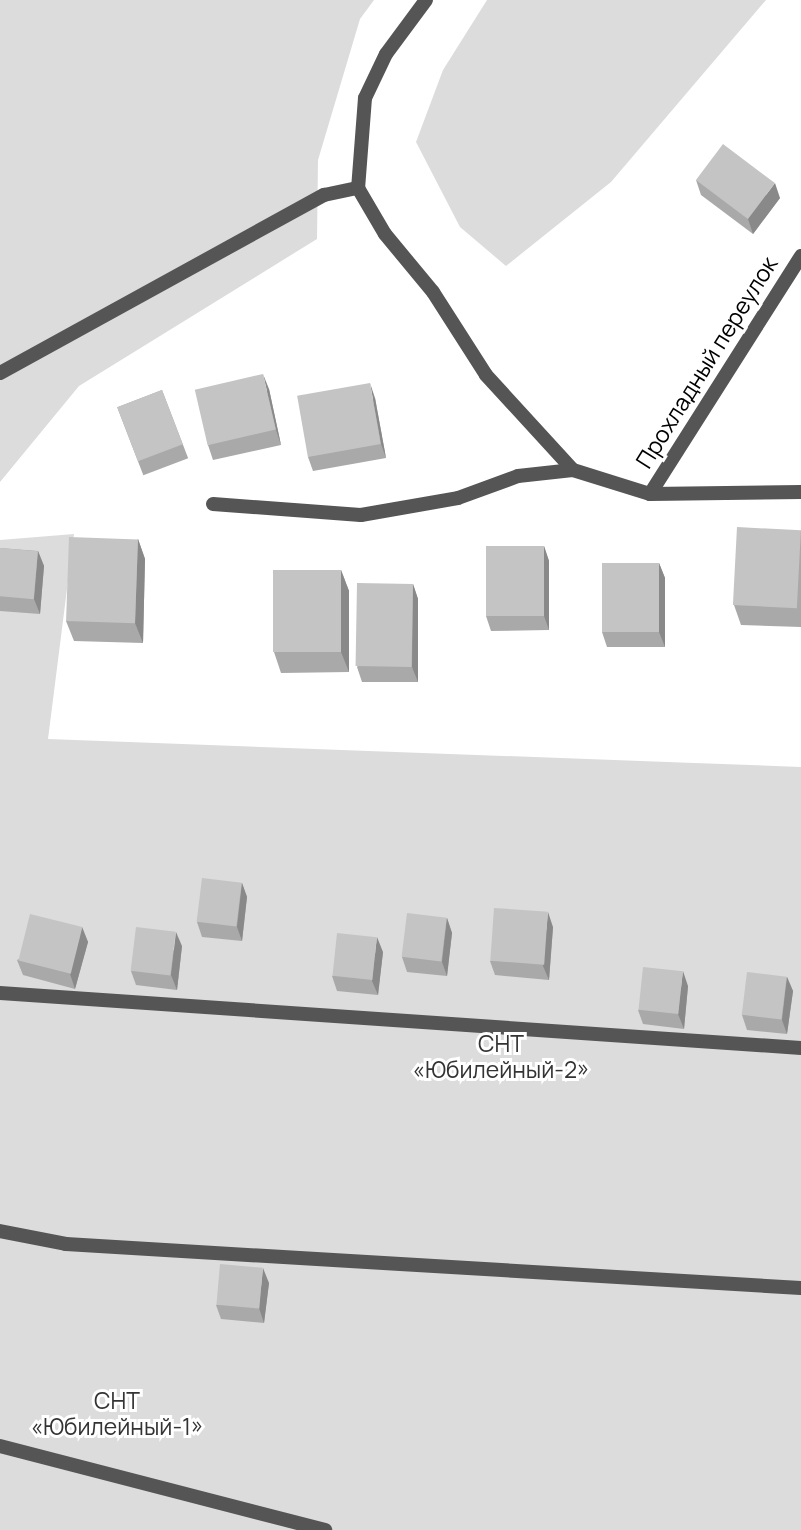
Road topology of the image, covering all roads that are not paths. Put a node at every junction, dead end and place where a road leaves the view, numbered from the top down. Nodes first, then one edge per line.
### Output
1 (426, 0) edge
2 (358, 188) junction
3 (801, 256) edge
4 (0, 373) edge
5 (573, 470) junction
6 (801, 492) edge
7 (650, 494) junction
8 (213, 504) dead end
9 (0, 993) edge
10 (801, 1048) edge
11 (0, 1231) edge
12 (801, 1288) edge
13 (0, 1446) edge
14 (325, 1530) edge

1 - 2 street
2 - 4 street
2 - 5 street
3 - 7 street, Прохладный переулок
5 - 7 street
5 - 8 street
6 - 7 street
9 - 10 street
11 - 12 street
13 - 14 street

